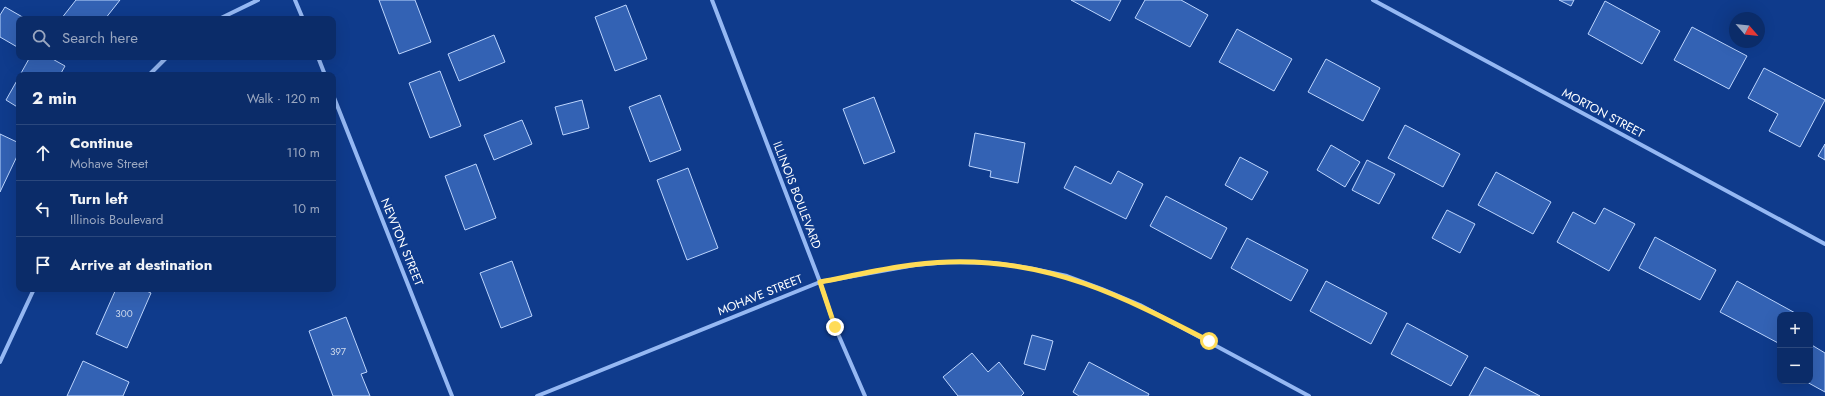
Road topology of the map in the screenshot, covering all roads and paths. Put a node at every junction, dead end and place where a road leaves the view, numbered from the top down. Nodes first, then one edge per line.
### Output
1 (258, 0) edge
2 (295, 0) edge
3 (712, 0) edge
4 (1372, 0) edge
5 (226, 16) edge
6 (302, 16) edge
7 (163, 60) edge
8 (319, 60) edge
9 (152, 72) edge
10 (324, 72) edge
11 (336, 103) edge
12 (1825, 244) edge
13 (820, 282) junction
14 (33, 292) edge
15 (0, 362) edge
16 (452, 396) edge
17 (537, 396) edge
18 (865, 396) edge
19 (1309, 396) edge

1 - 5 street
2 - 6 street
3 - 13 street, ILLINOIS BOULEVARD
4 - 12 street, MORTON STREET
7 - 9 street
8 - 10 street
11 - 16 street, NEWTON STREET
13 - 17 street, MOHAVE STREET
13 - 18 street, ILLINOIS BOULEVARD
13 - 19 street, MOHAVE STREET
14 - 15 street

